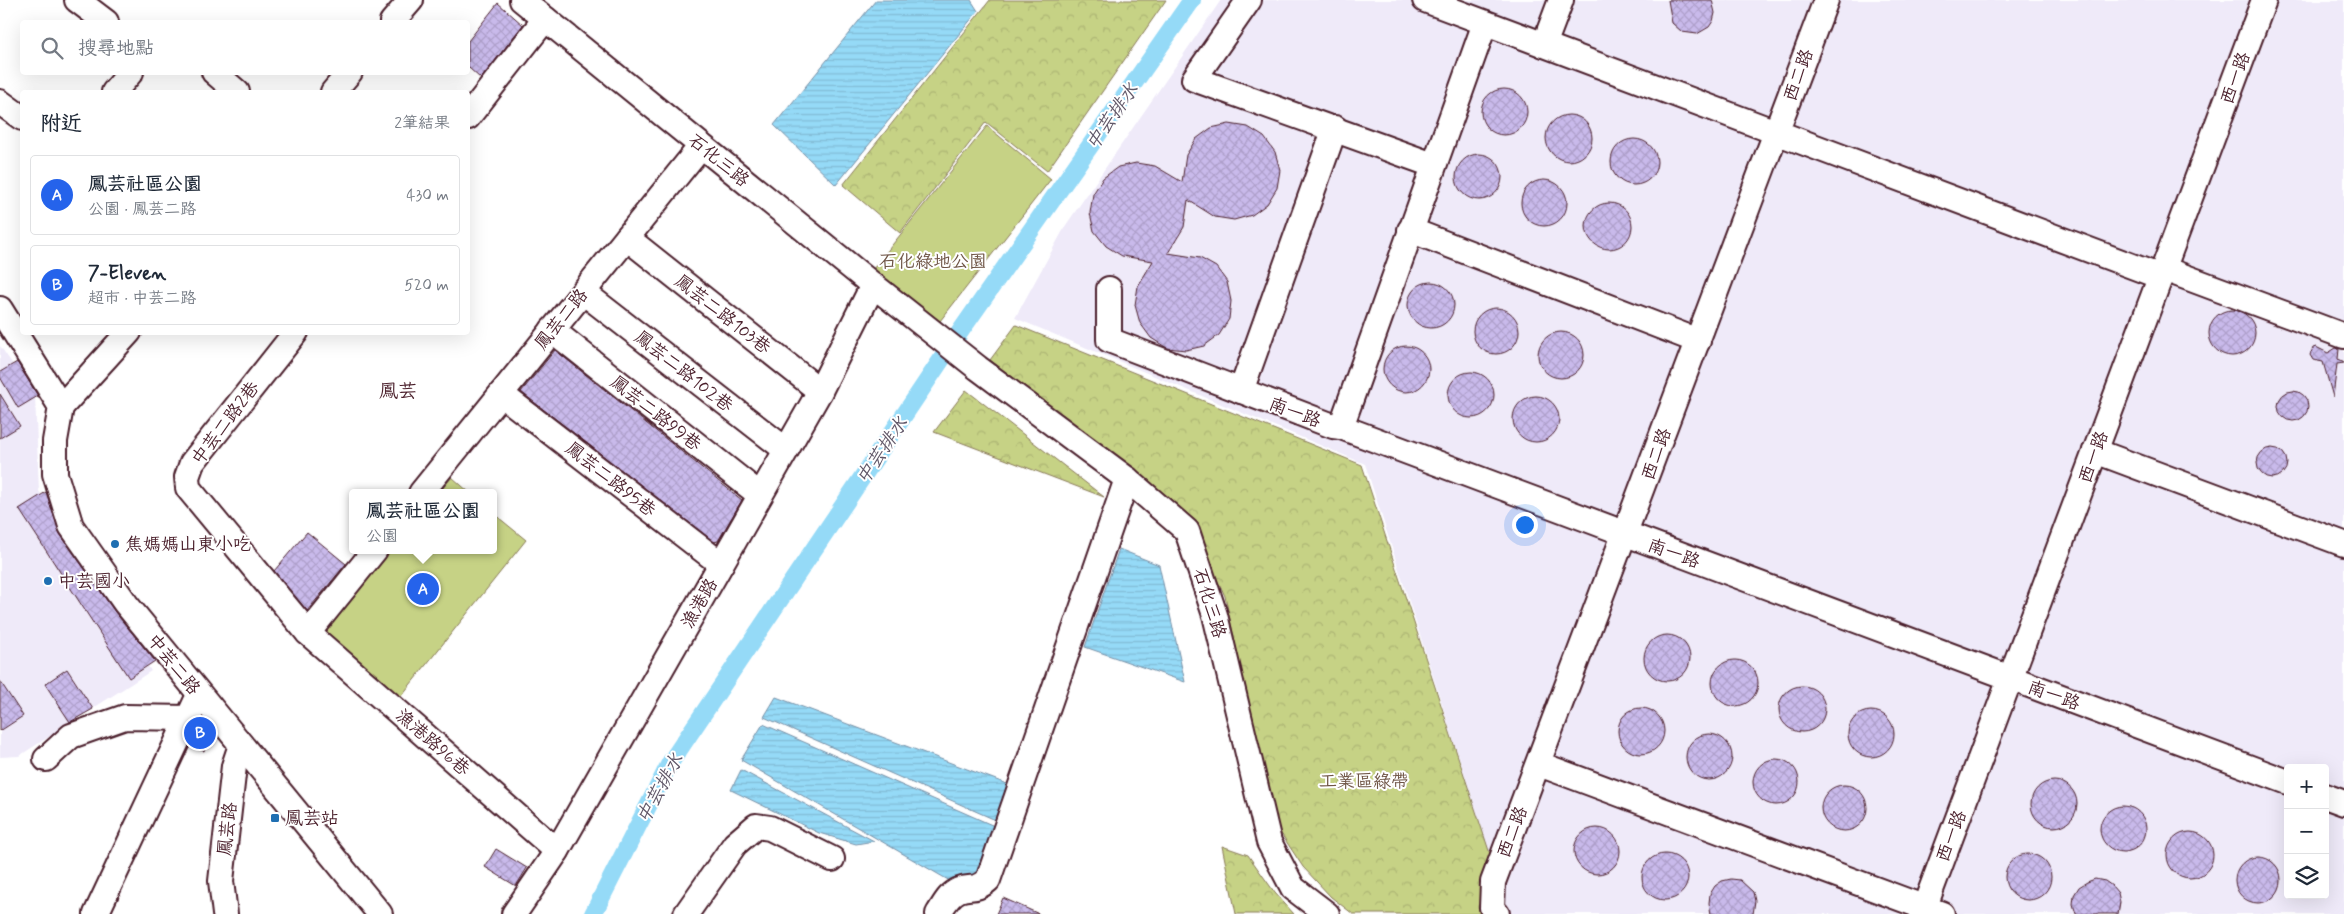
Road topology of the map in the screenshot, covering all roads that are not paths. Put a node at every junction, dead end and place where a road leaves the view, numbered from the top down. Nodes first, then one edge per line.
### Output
1 (77, 0) edge
2 (411, 0) edge
3 (522, 0) edge
4 (1248, 0) edge
5 (1425, 0) edge
6 (1561, 0) edge
7 (1826, 0) edge
8 (2264, 0) edge
9 (545, 19) junction
10 (103, 20) edge
11 (394, 20) edge
12 (1486, 23) junction
13 (1544, 45) junction
14 (128, 75) edge
15 (217, 75) edge
16 (347, 75) edge
17 (116, 90) edge
18 (235, 90) edge
19 (335, 90) edge
20 (0, 102) edge
21 (470, 114) edge
22 (20, 117) edge
23 (1334, 128) junction
24 (1777, 133) junction
25 (701, 146) junction
26 (1433, 165) junction
27 (1410, 230) junction
28 (627, 238) junction
29 (2162, 273) junction
30 (873, 285) junction
31 (1109, 289) dead end
32 (583, 292) junction
33 (0, 309) edge
34 (552, 330) junction
35 (126, 335) edge
36 (294, 335) edge
37 (2344, 336) edge
38 (1698, 341) junction
39 (820, 390) junction
40 (1241, 391) junction
41 (502, 394) junction
42 (62, 408) junction
43 (1341, 427) junction
44 (786, 450) junction
45 (2095, 451) junction
46 (1127, 479) junction
47 (425, 489) edge
48 (760, 495) junction
49 (1625, 535) junction
50 (2344, 544) edge
51 (372, 554) edge
52 (721, 564) junction
53 (308, 633) junction
54 (2011, 679) junction
55 (199, 695) junction
56 (190, 718) junction
57 (241, 745) junction
58 (46, 759) dead end
59 (1539, 764) junction
60 (2284, 781) edge
61 (2329, 797) edge
62 (2344, 803) edge
63 (557, 851) junction
64 (832, 859) dead end
65 (1495, 911) edge
66 (1929, 912) edge
67 (94, 914) edge
68 (224, 914) edge
69 (380, 914) edge
70 (514, 914) edge
71 (686, 914) edge
72 (938, 914) edge
73 (1327, 914) edge

1 - 10 street
2 - 11 street
3 - 9 street, 石化三路
4 - 23 street
5 - 12 street
6 - 13 street
7 - 24 street, 西二路
8 - 29 street, 西一路
9 - 21 street
9 - 25 street, 石化三路
12 - 13 street
12 - 26 street
13 - 24 street
14 - 17 street
15 - 18 street
16 - 19 street
20 - 22 street
23 - 26 street
23 - 40 street
24 - 29 street
24 - 38 street, 西二路
25 - 28 street, 鳳芸二路
25 - 30 street, 石化三路
26 - 27 street
27 - 38 street
27 - 43 street
28 - 32 street, 鳳芸二路
28 - 39 street, 鳳芸二路103巷
29 - 37 street
29 - 45 street, 西一路
30 - 39 street, 漁港路
30 - 46 street, 石化三路
31 - 40 street, 南一路
32 - 34 street, 鳳芸二路
32 - 44 street, 鳳芸二路102巷
33 - 42 street
34 - 41 street, 鳳芸二路
34 - 48 street, 鳳芸二路99巷
35 - 42 street
36 - 53 street, 中芸二路2巷
38 - 49 street, 西二路
39 - 44 street, 漁港路
40 - 43 street, 南一路
41 - 47 street, 鳳芸二路
41 - 52 street, 鳳芸二路95巷
42 - 55 street, 中芸二路
43 - 49 street, 南一路
44 - 48 street, 漁港路
45 - 50 street
45 - 54 street, 西一路
46 - 72 street
46 - 73 street, 石化三路
48 - 52 street, 漁港路
49 - 54 street, 南一路
49 - 59 street, 西二路
51 - 53 street
52 - 63 street, 漁港路
53 - 63 street, 漁港路96巷
54 - 60 street, 南一路
54 - 66 street, 西一路
55 - 56 street
55 - 57 street, 中芸二路
56 - 58 street
56 - 67 street
57 - 68 street, 鳳芸路
57 - 69 street, 中芸二路
59 - 65 street, 西二路
59 - 66 street
61 - 62 street
63 - 70 street, 漁港路
64 - 71 street

